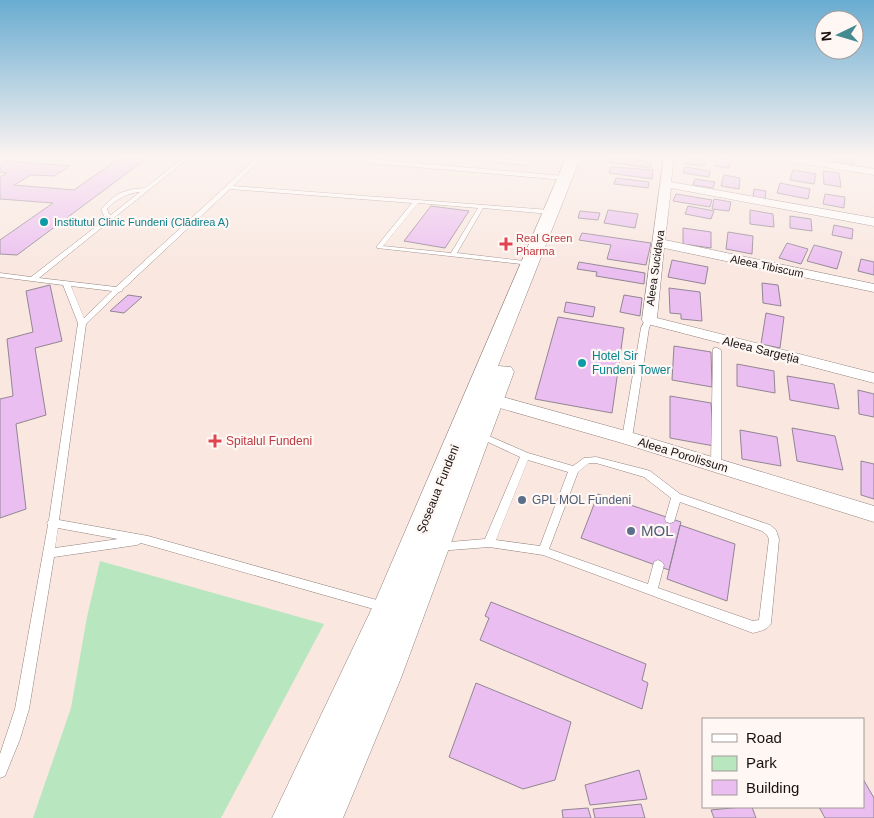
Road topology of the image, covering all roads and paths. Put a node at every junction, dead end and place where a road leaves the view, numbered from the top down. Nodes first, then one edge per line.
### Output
1 (122, 194) edge
2 (141, 194) edge
3 (222, 194) edge
4 (319, 194) edge
5 (558, 194) edge
6 (570, 194) edge
7 (665, 194) edge
8 (722, 194) edge
9 (416, 202) junction
10 (481, 207) junction
11 (550, 212) junction
12 (111, 217) junction
13 (874, 222) edge
14 (659, 243) junction
15 (453, 255) junction
16 (530, 263) junction
17 (0, 275) edge
18 (33, 279) junction
19 (66, 283) junction
20 (874, 288) edge
21 (120, 290) junction
22 (649, 320) junction
23 (82, 323) junction
24 (717, 350) dead end
25 (874, 378) edge
26 (492, 400) junction
27 (479, 434) junction
28 (627, 438) junction
29 (525, 456) junction
30 (716, 465) junction
31 (574, 470) junction
32 (676, 496) junction
33 (874, 514) edge
34 (670, 518) dead end
35 (52, 523) junction
36 (148, 540) junction
37 (489, 543) junction
38 (435, 547) junction
39 (543, 551) junction
40 (48, 553) junction
41 (658, 565) dead end
42 (652, 589) junction
43 (388, 608) junction
44 (0, 771) edge
45 (292, 818) edge
46 (323, 818) edge

1 - 12 lane
2 - 12 lane
3 - 21 lane
4 - 9 lane
5 - 11 main road, Șoseaua Fundeni
6 - 26 main road, Șoseaua Fundeni
7 - 14 street, Aleea Sucidava
8 - 13 street
9 - 10 lane
9 - 15 lane
10 - 11 lane
10 - 15 lane
11 - 16 main road, Șoseaua Fundeni
12 - 18 lane
14 - 20 street, Aleea Tibiscum
14 - 22 street, Aleea Sucidava
15 - 16 lane
16 - 43 main road, Șoseaua Fundeni
17 - 18 lane
18 - 19 lane
19 - 21 lane
19 - 23 lane
21 - 23 lane
22 - 25 street, Aleea Sargeția
22 - 28 lane
23 - 35 lane
24 - 30 lane
26 - 27 main road, Șoseaua Fundeni
26 - 28 street, Aleea Porolissum
27 - 29 lane
27 - 38 main road, Șoseaua Fundeni
28 - 30 street, Aleea Porolissum
29 - 31 lane
29 - 37 lane
30 - 33 street, Aleea Porolissum
31 - 32 lane
31 - 39 lane
32 - 34 lane
32 - 42 lane
35 - 36 lane
35 - 40 lane
36 - 40 lane
36 - 43 lane
37 - 38 lane
37 - 39 lane
38 - 46 main road, Șoseaua Fundeni
39 - 42 lane
40 - 44 lane
41 - 42 lane
43 - 45 main road, Șoseaua Fundeni

